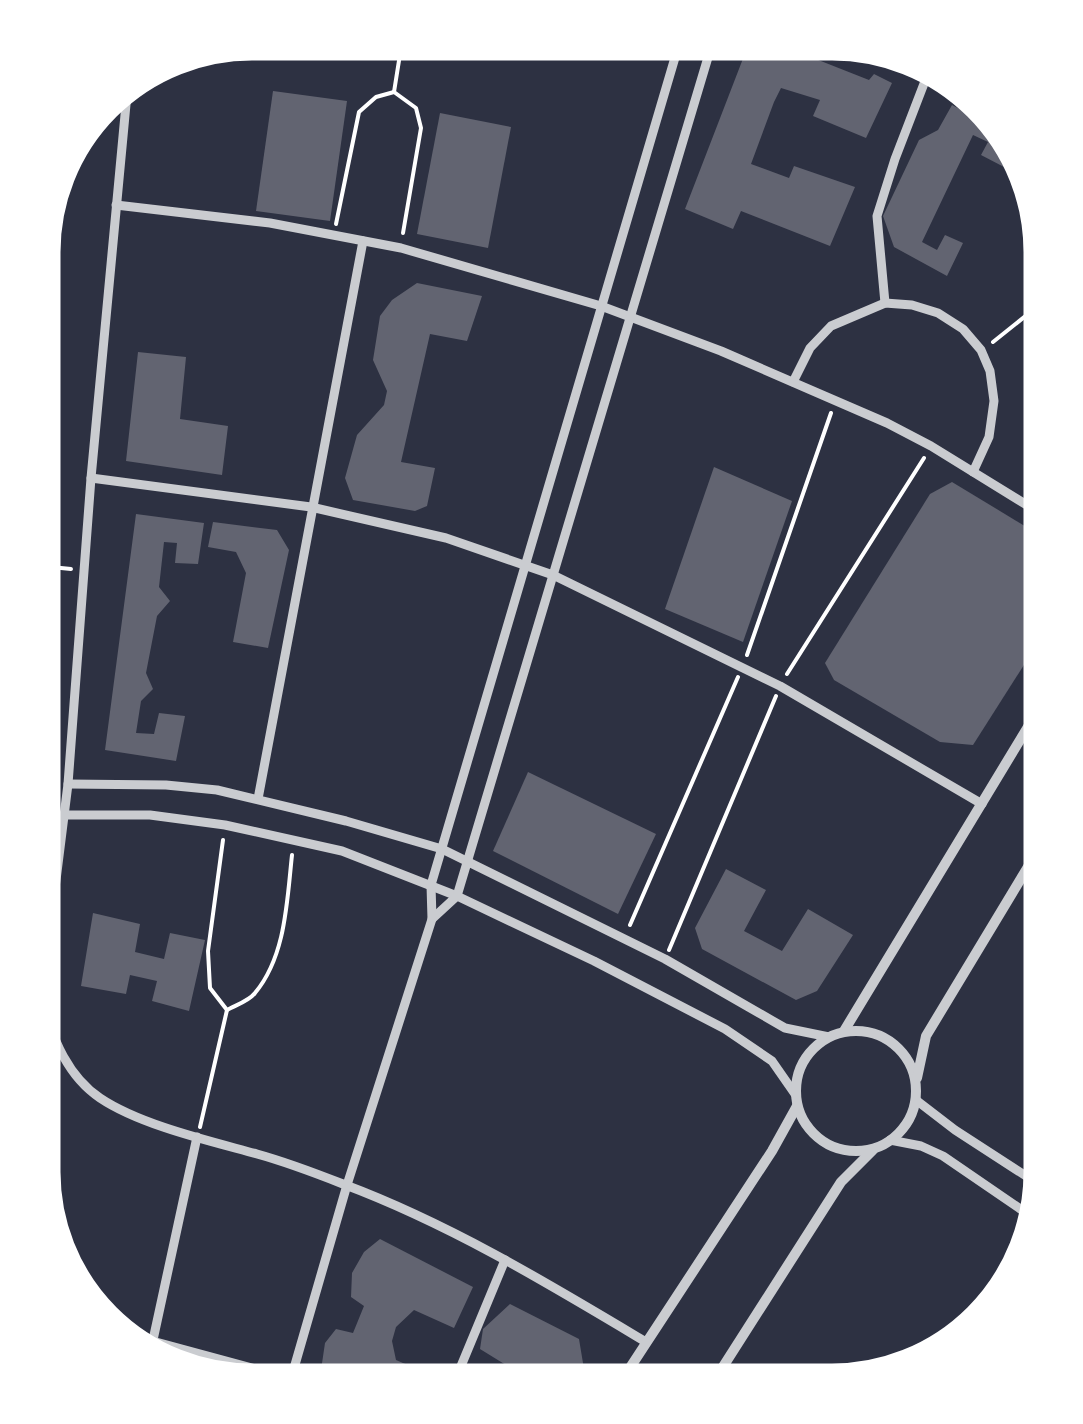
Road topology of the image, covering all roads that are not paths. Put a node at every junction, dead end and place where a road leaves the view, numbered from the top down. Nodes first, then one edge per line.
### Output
1 (675, 58) edge
2 (708, 58) edge
3 (925, 81) edge
4 (126, 104) edge
5 (116, 205) junction
6 (363, 241) junction
7 (885, 303) junction
8 (601, 306) junction
9 (630, 317) junction
10 (794, 382) junction
11 (973, 472) junction
12 (91, 478) junction
13 (1026, 504) edge
14 (311, 507) junction
15 (525, 566) junction
16 (553, 576) junction
17 (1025, 731) edge
18 (68, 784) junction
19 (258, 800) junction
20 (982, 804) junction
21 (64, 815) junction
22 (442, 849) junction
23 (468, 862) junction
24 (58, 865) edge
25 (1025, 871) edge
26 (431, 885) junction
27 (457, 896) junction
28 (432, 919) junction
29 (844, 1031) junction
30 (829, 1036) junction
31 (58, 1047) edge
32 (916, 1084) junction
33 (796, 1100) junction
34 (916, 1100) junction
35 (197, 1138) junction
36 (890, 1140) junction
37 (874, 1149) junction
38 (1025, 1176) edge
39 (347, 1185) junction
40 (1022, 1210) edge
41 (505, 1260) junction
42 (153, 1340) edge
43 (154, 1340) edge
44 (646, 1342) junction
45 (241, 1366) edge
46 (295, 1366) edge
47 (461, 1366) edge
48 (631, 1366) edge
49 (728, 1366) edge

1 - 8 street
2 - 9 street
3 - 7 street
4 - 5 street
5 - 6 street
5 - 12 street
6 - 8 street
6 - 14 street
7 - 10 street
7 - 11 street
8 - 9 street
8 - 15 street
9 - 10 street
9 - 16 street
10 - 11 street
11 - 13 street
12 - 14 street
12 - 18 street
14 - 15 street
14 - 19 street
15 - 16 street
15 - 22 street
16 - 20 street
16 - 23 street
17 - 20 street
18 - 19 street
18 - 21 street
19 - 22 street
20 - 29 street
21 - 24 street
21 - 26 street
22 - 23 street
22 - 26 street
23 - 27 street
23 - 30 street
25 - 32 street
26 - 27 street
26 - 28 street
27 - 28 street
27 - 33 street
28 - 39 street
29 - 30 street
29 - 32 street
30 - 33 street
31 - 35 street
32 - 34 street
33 - 37 street
33 - 44 street
34 - 36 street
34 - 38 street
35 - 39 street
35 - 42 street
36 - 37 street
36 - 40 street
37 - 49 street
39 - 41 street
39 - 46 street
41 - 44 street
41 - 47 street
43 - 45 street
44 - 48 street

